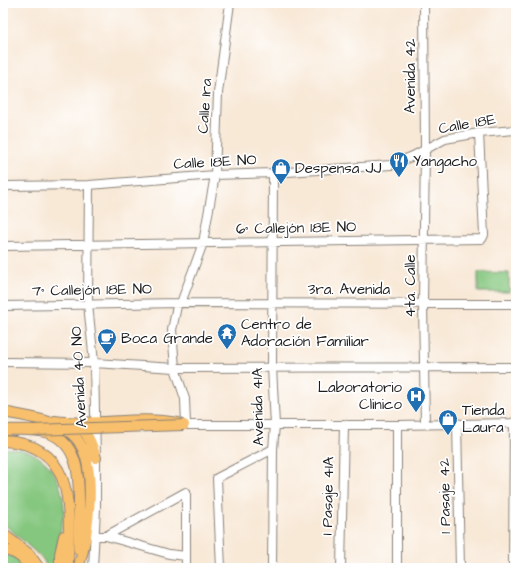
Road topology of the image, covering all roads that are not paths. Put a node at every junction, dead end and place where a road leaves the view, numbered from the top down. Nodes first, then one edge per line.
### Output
1 (230, 3) edge
2 (424, 3) edge
3 (516, 130) edge
4 (479, 133) junction
5 (425, 149) junction
6 (273, 173) junction
7 (215, 176) junction
8 (89, 185) junction
9 (3, 186) edge
10 (424, 240) junction
11 (272, 242) junction
12 (203, 243) junction
13 (88, 245) junction
14 (3, 246) edge
15 (423, 303) junction
16 (88, 304) junction
17 (272, 304) junction
18 (516, 304) edge
19 (179, 305) junction
20 (3, 306) edge
21 (3, 362) edge
22 (94, 363) junction
23 (272, 367) junction
24 (425, 367) junction
25 (516, 367) edge
26 (175, 368) junction
27 (3, 412) edge
28 (33, 418) junction
29 (61, 422) junction
30 (96, 422) junction
31 (515, 422) edge
32 (457, 423) junction
33 (344, 424) junction
34 (425, 424) junction
35 (185, 425) junction
36 (275, 425) junction
37 (396, 425) junction
38 (3, 430) edge
39 (33, 430) junction
40 (3, 442) edge
41 (273, 449) junction
42 (96, 458) junction
43 (68, 514) junction
44 (3, 534) edge
45 (95, 536) junction
46 (106, 536) junction
47 (3, 550) edge
48 (186, 556) junction
49 (79, 567) edge
50 (29, 568) edge
51 (38, 568) edge
52 (60, 568) edge
53 (68, 568) edge
54 (93, 568) edge
55 (186, 568) edge
56 (221, 568) edge
57 (272, 568) edge
58 (341, 568) edge
59 (397, 568) edge
60 (460, 568) edge
61 (513, 568) edge

1 - 7 street, Calle 1ra
2 - 5 street, Avenida 42
3 - 4 street, Calle 18E
4 - 5 street, Calle 18E
4 - 10 street, 6° Callejón 18E NO
5 - 6 street, Calle 18E NO
5 - 10 street, 4ta. Calle
6 - 7 street, Calle 18E NO
6 - 11 street, Avenida 41A
7 - 8 street, Calle 18E NO
7 - 12 street, Calle 1ra
8 - 9 street, Calle 18E NO
8 - 13 street, Avenida 40 NO
10 - 11 street, 6° Callejón 18E NO
10 - 15 street, 4ta. Calle
11 - 12 street, 6° Callejón 18E NO
11 - 17 street, Avenida 41A
12 - 13 street, 6° Callejón 18E NO
12 - 19 street, Calle 1ra
13 - 14 street, 6° Callejón 18E NO
13 - 16 street, Avenida 40 NO
15 - 17 street, 3ra. Avenida
15 - 18 street, 3ra. Avenida
15 - 24 street, 4ta. Calle
16 - 19 street, 7° Callejón 18E NO
16 - 20 street, 7° Callejón 18E NO
16 - 22 street, Avenida 40 NO
17 - 19 street, 3ra. Avenida
17 - 23 street, Avenida 41A
19 - 26 street, Calle 1ra
21 - 22 street
22 - 26 street
22 - 30 street, Avenida 40 NO
23 - 24 street
23 - 26 street
23 - 36 street, Avenida 41A
24 - 25 street
24 - 34 street, 4ta. Calle
26 - 35 street, Calle 1ra
27 - 28 main road
28 - 29 main road
28 - 49 main road
29 - 30 main road
29 - 42 main road
30 - 35 main road
30 - 42 street, Avenida 40 NO
31 - 32 street
31 - 61 street
32 - 34 street
32 - 60 street, 1 Pasaje 42
33 - 36 street
33 - 37 street
33 - 58 street, 1 Pasaje 41A
34 - 37 street
35 - 36 street
35 - 39 main road, bridge
36 - 41 street, Avenida 41A
37 - 59 street
38 - 39 main road
39 - 49 main road, bridge
40 - 43 main road
41 - 56 street
41 - 57 street, Avenida 41A
42 - 45 street, Avenida 40 NO
43 - 52 main road
43 - 53 main road
44 - 51 main road
45 - 46 street
45 - 54 street, Avenida 40 NO
46 - 48 street
46 - 48 street
47 - 50 main road
48 - 55 street

